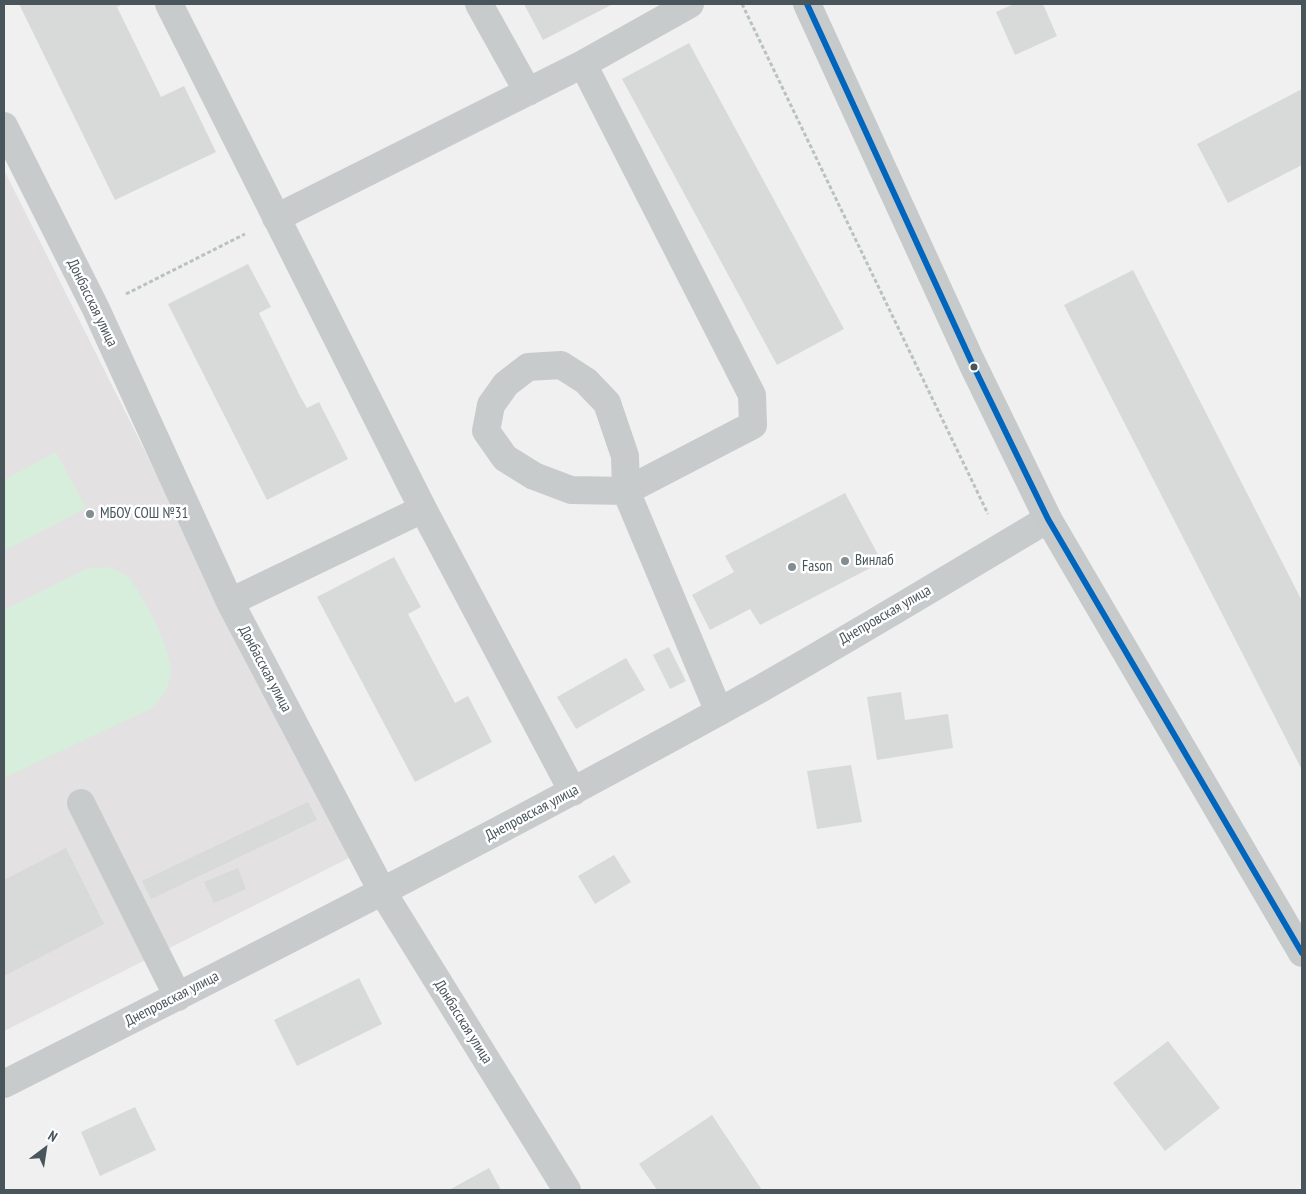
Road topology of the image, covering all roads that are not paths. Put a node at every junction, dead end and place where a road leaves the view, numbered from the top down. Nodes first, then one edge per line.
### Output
1 (169, 4) edge
2 (480, 4) edge
3 (807, 4) edge
4 (674, 7) edge
5 (583, 64) junction
6 (528, 92) junction
7 (4, 126) edge
8 (276, 218) junction
9 (626, 491) junction
10 (424, 509) junction
11 (1048, 520) junction
12 (230, 602) junction
13 (719, 712) junction
14 (573, 792) junction
15 (81, 803) dead end
16 (382, 890) junction
17 (1302, 952) edge
18 (178, 997) junction
19 (4, 1084) edge
20 (567, 1190) edge

1 - 8 street
2 - 6 street
3 - 11 main road
4 - 5 street
5 - 6 street
5 - 9 street
6 - 8 street
7 - 12 street, Донбасская улица
8 - 10 street
9 - 9 street
9 - 13 street
10 - 12 street
10 - 14 street
11 - 13 street, Днепровская улица
11 - 17 main road
12 - 16 street, Донбасская улица
13 - 14 street, Днепровская улица
14 - 16 street, Днепровская улица
15 - 18 street
16 - 18 street, Днепровская улица
16 - 20 street, Донбасская улица
18 - 19 street, Днепровская улица

